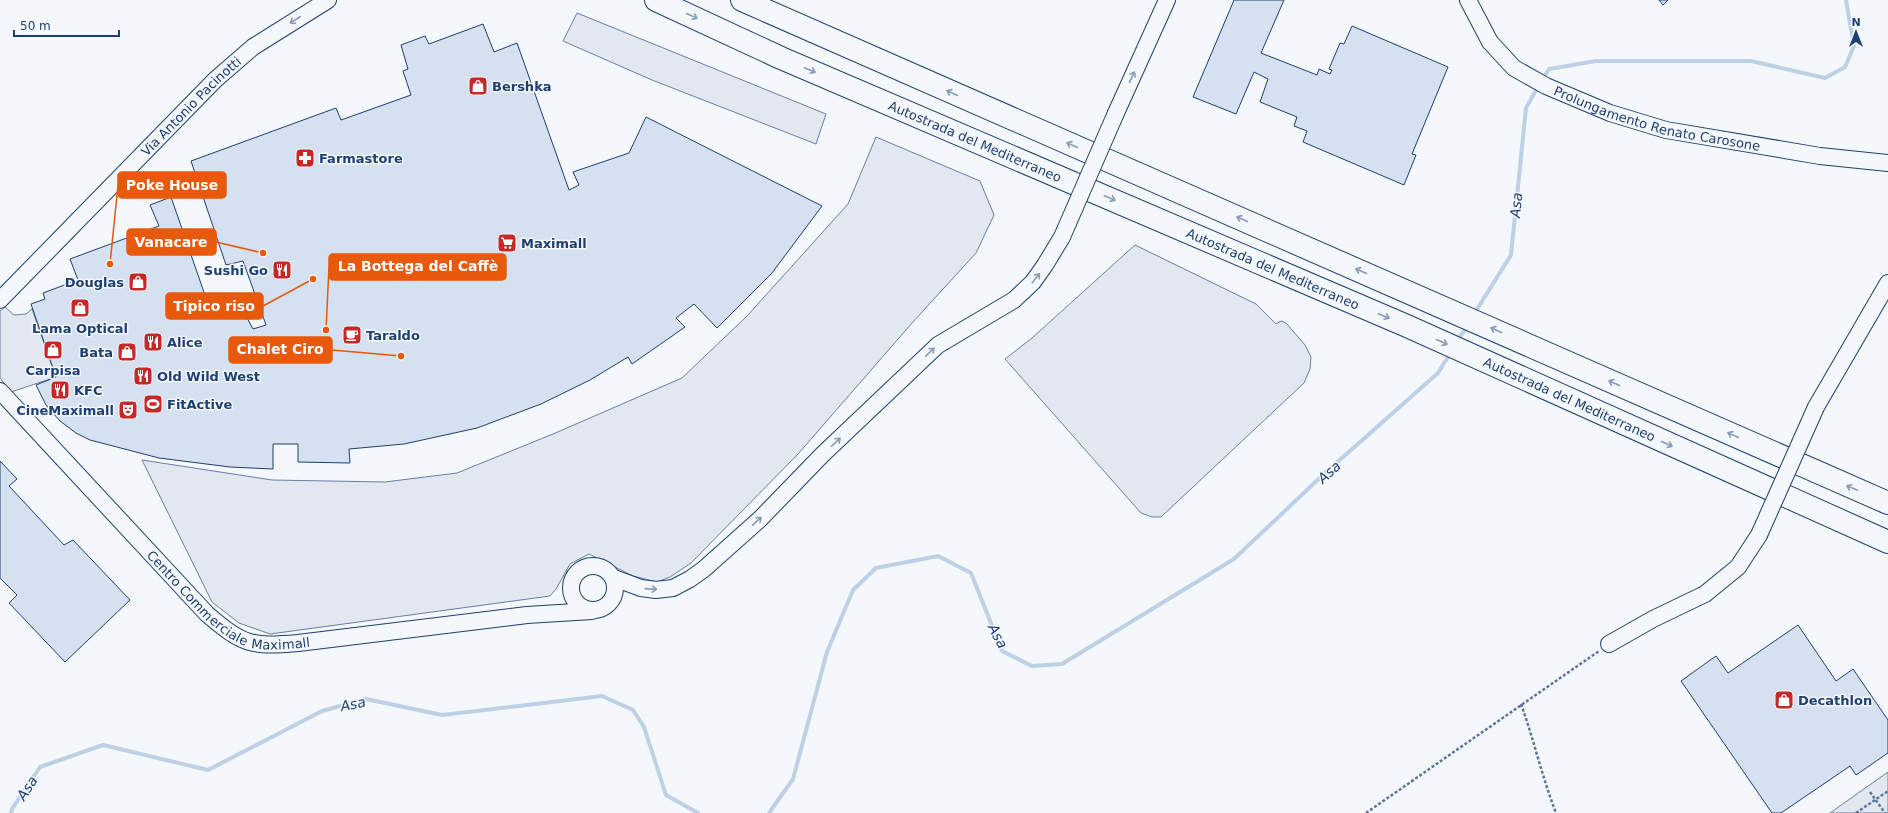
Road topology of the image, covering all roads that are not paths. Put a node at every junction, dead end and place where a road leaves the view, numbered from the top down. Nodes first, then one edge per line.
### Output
1 (328, 0) edge
2 (656, 0) edge
3 (742, 0) edge
4 (1167, 0) edge
5 (1468, 0) edge
6 (1888, 163) edge
7 (1888, 283) edge
8 (0, 300) edge
9 (0, 391) edge
10 (1795, 501) junction
11 (1888, 503) edge
12 (1888, 542) edge
13 (1888, 555) edge
14 (614, 578) junction
15 (570, 587) junction
16 (592, 610) junction
17 (527, 615) junction
18 (1609, 644) road end

1 -> 8 street, Via Antonio Pacinotti
2 -> 10 highway, Autostrada del Mediterraneo
11 -> 3 highway
14 -> 4 street, bridge
5 - 6 street, Prolungamento Renato Carosone
7 - 18 street, bridge
9 - 17 street, Centro Commerciale Maximall
10 - 12 highway, Autostrada del Mediterraneo
10 - 13 highway
14 - 15 street
14 - 16 street
15 - 16 street
15 - 17 street, Centro Commerciale Maximall
16 - 17 street, Centro Commerciale Maximall

